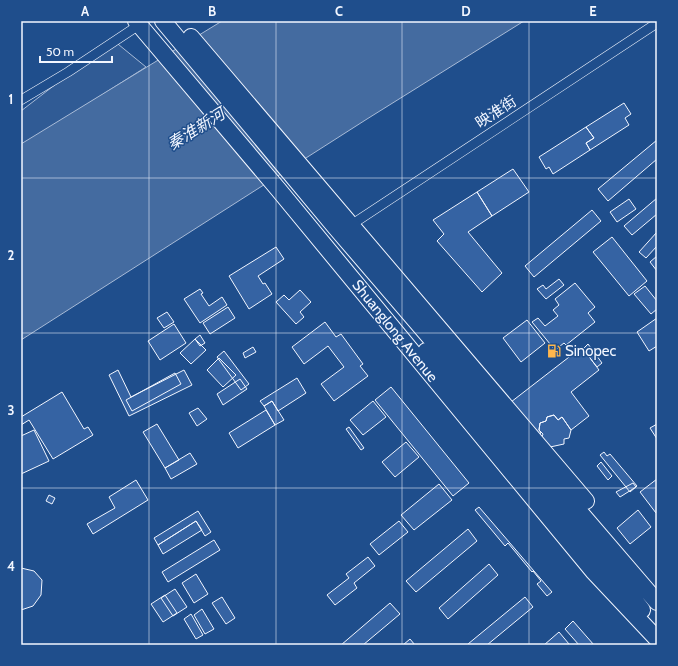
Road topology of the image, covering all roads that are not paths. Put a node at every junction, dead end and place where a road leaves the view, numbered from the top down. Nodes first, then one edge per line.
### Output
1 (163, 21) edge
2 (177, 21) edge
3 (657, 23) edge
4 (142, 25) edge
5 (24, 96) edge
6 (338, 229) junction
7 (657, 592) edge
8 (657, 602) edge
9 (657, 630) edge
10 (657, 639) edge

1 - 6 highway
2 - 6 highway
3 - 6 street, 映淮街
4 - 5 street
4 - 6 highway
4 - 10 highway, Shuanglong Avenue
6 - 7 highway
6 - 8 highway
6 - 9 highway

